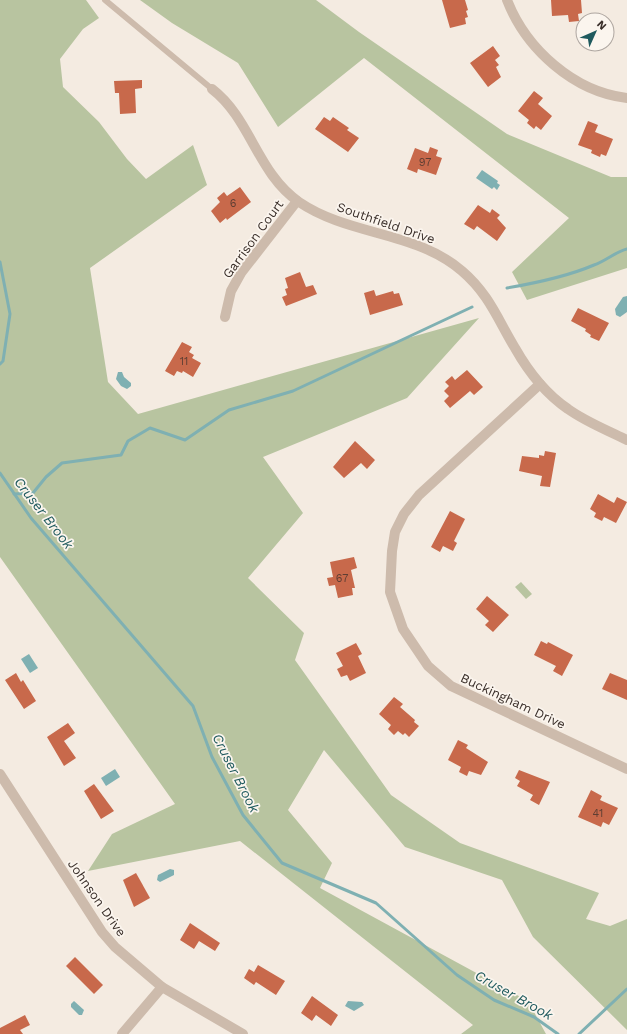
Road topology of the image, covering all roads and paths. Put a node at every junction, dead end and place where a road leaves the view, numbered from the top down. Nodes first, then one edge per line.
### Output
1 (105, 0) edge
2 (507, 0) edge
3 (212, 89) joint
4 (627, 98) edge
5 (297, 201) junction
6 (225, 317) dead end
7 (540, 384) junction
8 (627, 440) edge
9 (627, 769) edge
10 (0, 774) edge
11 (162, 987) junction
12 (122, 1034) edge
13 (242, 1034) edge

1 - 3 lane
2 - 4 street
3 - 5 street, Southfield Drive
5 - 6 street, Garrison Court
5 - 7 street, Southfield Drive
7 - 8 street, Southfield Drive
7 - 9 street, Buckingham Drive
10 - 11 street, Johnson Drive
11 - 12 street
11 - 13 street, Johnson Drive

